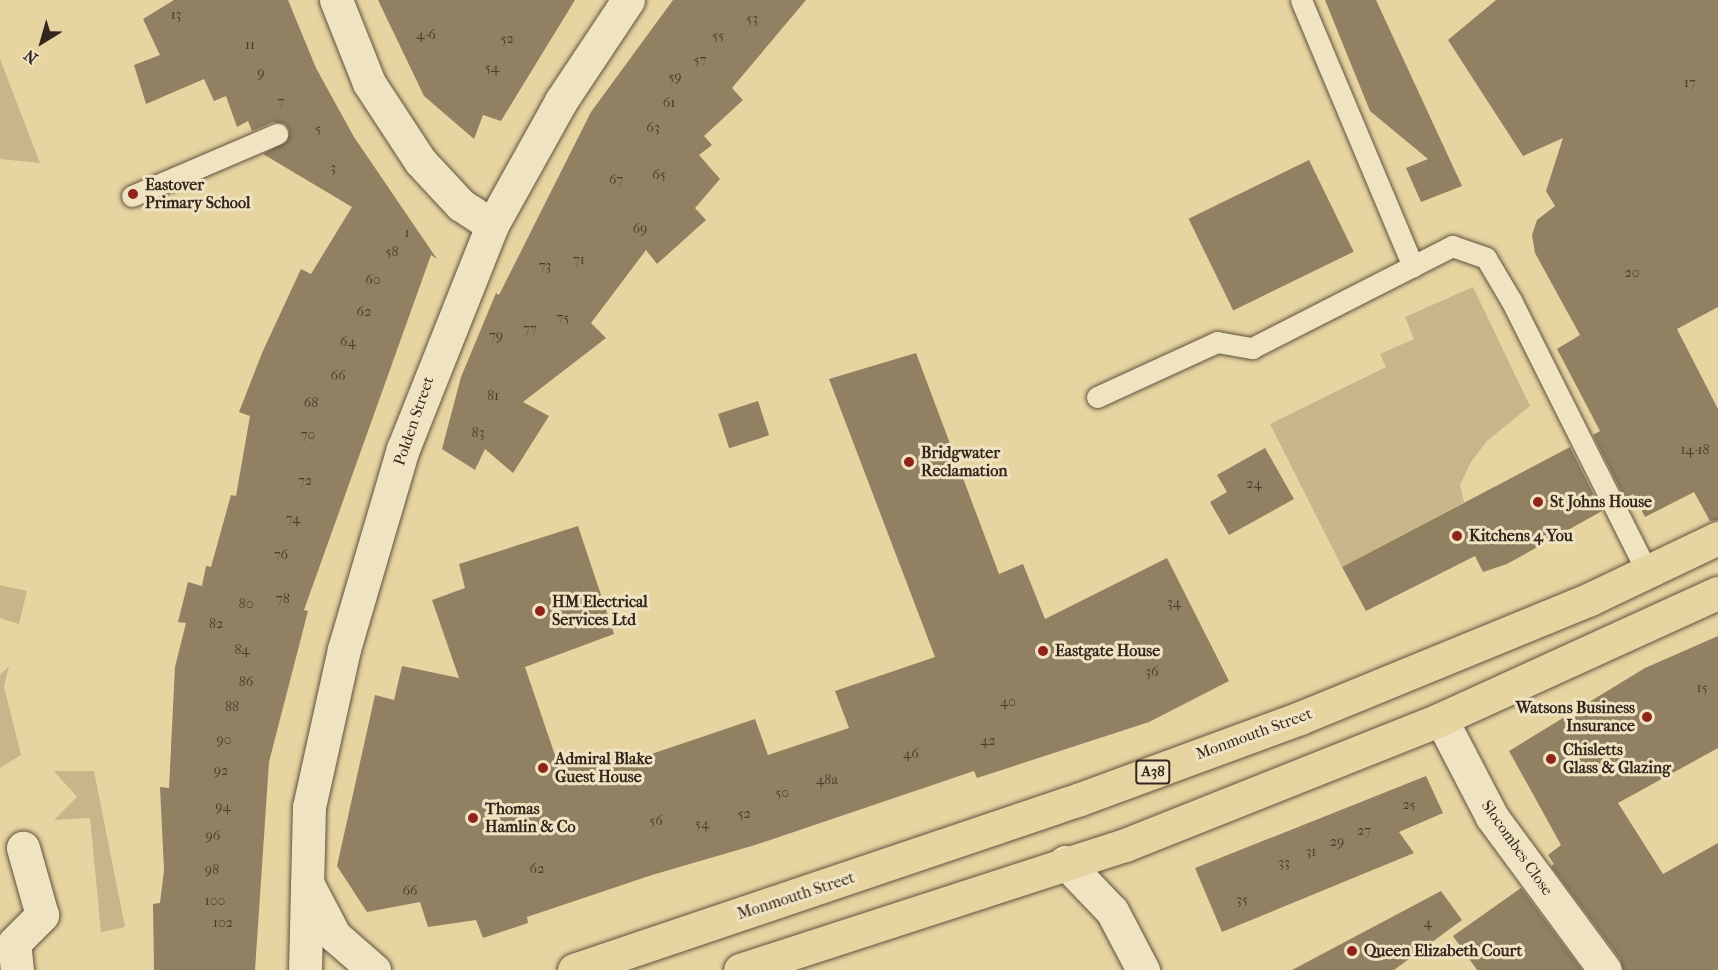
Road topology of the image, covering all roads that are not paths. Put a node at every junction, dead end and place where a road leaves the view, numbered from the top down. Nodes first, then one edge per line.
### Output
1 (336, 0) edge
2 (628, 0) edge
3 (1301, 0) edge
4 (277, 134) dead end
5 (132, 196) dead end
6 (492, 225) junction
7 (1413, 266) junction
8 (1097, 397) dead end
9 (1718, 538) edge
10 (1648, 574) junction
11 (1718, 593) edge
12 (1441, 719) junction
13 (23, 848) dead end
14 (1065, 862) junction
15 (305, 880) junction
16 (10, 953) edge
17 (305, 970) edge
18 (374, 970) edge
19 (574, 970) edge
20 (740, 970) edge
21 (1143, 970) edge
22 (1605, 970) edge

1 - 6 street
2 - 6 street, Polden Street
3 - 7 lane
4 - 5 lane
6 - 15 street, Polden Street
7 - 8 lane
7 - 10 lane
9 - 10 main road, Monmouth Street / A38
10 - 19 main road, Monmouth Street / A38
11 - 12 main road
12 - 14 main road
12 - 22 street, Slocombes Close
13 - 16 street
14 - 20 main road
14 - 21 street
15 - 17 street, Polden Street
15 - 18 street

